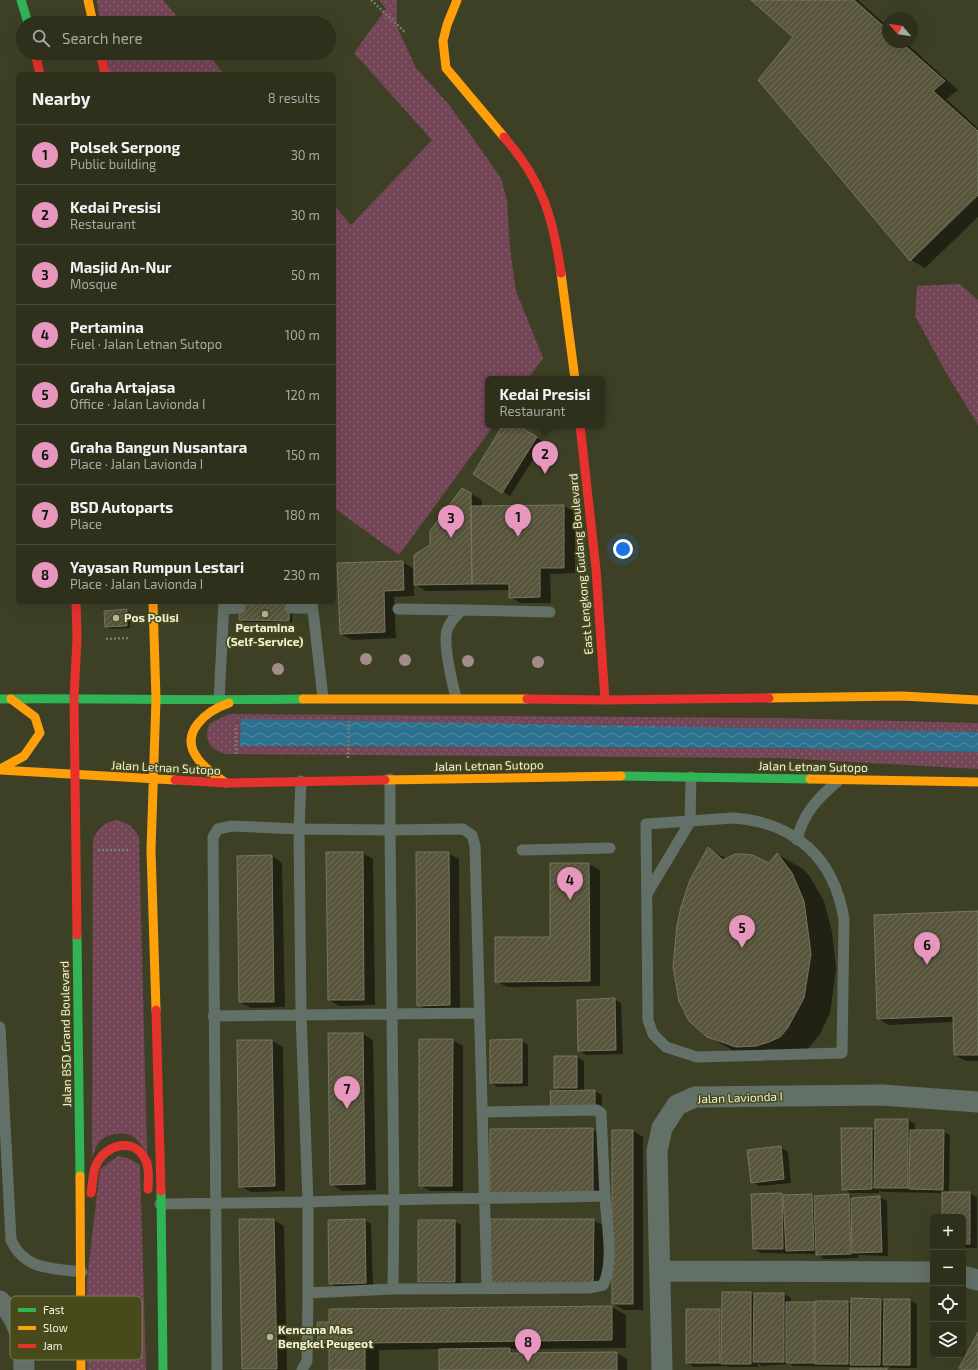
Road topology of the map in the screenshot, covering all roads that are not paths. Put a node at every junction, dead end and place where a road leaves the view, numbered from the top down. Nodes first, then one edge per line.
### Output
1 (21, 0) edge
2 (88, 0) edge
3 (457, 0) edge
4 (26, 16) edge
5 (91, 16) edge
6 (37, 60) edge
7 (102, 60) edge
8 (40, 72) edge
9 (105, 72) edge
10 (575, 376) edge
11 (580, 428) edge
12 (76, 604) edge
13 (153, 604) edge
14 (224, 605) edge
15 (312, 605) edge
16 (240, 608) dead end
17 (290, 608) dead end
18 (398, 609) dead end
19 (462, 610) junction
20 (550, 612) dead end
21 (74, 698) junction
22 (322, 698) junction
23 (456, 698) junction
24 (0, 699) edge
25 (11, 699) junction
26 (156, 699) junction
27 (605, 700) junction
28 (978, 700) edge
29 (219, 701) junction
30 (237, 701) junction
31 (0, 769) edge
32 (75, 776) junction
33 (153, 778) junction
34 (691, 778) junction
35 (840, 779) junction
36 (390, 780) junction
37 (301, 781) junction
38 (978, 782) edge
39 (226, 783) junction
40 (690, 822) junction
41 (299, 828) junction
42 (390, 830) junction
43 (797, 840) junction
44 (610, 848) dead end
45 (522, 850) dead end
46 (647, 894) junction
47 (479, 1013) junction
48 (301, 1014) junction
49 (392, 1014) junction
50 (213, 1016) junction
51 (0, 1027) edge
52 (978, 1102) edge
53 (483, 1112) junction
54 (605, 1196) junction
55 (394, 1199) junction
56 (149, 1200) dead end
57 (484, 1200) junction
58 (308, 1202) junction
59 (217, 1203) junction
60 (160, 1204) junction
61 (151, 1238) dead end
62 (661, 1271) junction
63 (82, 1272) junction
64 (930, 1272) edge
65 (966, 1277) edge
66 (978, 1280) edge
67 (393, 1289) junction
68 (487, 1289) junction
69 (308, 1293) junction
70 (163, 1295) junction
71 (82, 1296) edge
72 (0, 1301) edge
73 (10, 1313) edge
74 (81, 1360) edge
75 (81, 1370) edge
76 (163, 1370) edge
77 (217, 1370) edge
78 (302, 1370) edge
79 (662, 1370) edge

1 - 4 main road
2 - 5 main road
3 - 10 main road
6 - 8 main road
7 - 9 main road
11 - 27 main road, East Lengkong Gudang Boulevard
12 - 21 main road, Jalan BSD Grand Boulevard
13 - 26 main road
14 - 16 lane
14 - 29 lane
15 - 17 lane
15 - 22 lane
18 - 19 lane
19 - 20 lane
19 - 23 lane
21 - 25 main road
21 - 26 main road
21 - 32 main road, Jalan BSD Grand Boulevard
22 - 23 main road
22 - 30 main road
23 - 27 main road
24 - 25 main road
25 - 31 main road
26 - 29 main road
26 - 33 main road
27 - 28 main road
29 - 30 main road
30 - 39 main road
31 - 32 main road, Jalan Letnan Sutopo
32 - 33 main road, Jalan Letnan Sutopo
32 - 63 main road, Jalan BSD Grand Boulevard
33 - 39 main road, Jalan Letnan Sutopo
33 - 60 main road
34 - 35 main road, Jalan Letnan Sutopo
34 - 36 main road, Jalan Letnan Sutopo
34 - 40 lane
35 - 38 main road, Jalan Letnan Sutopo
35 - 43 lane
36 - 37 main road, Jalan Letnan Sutopo
36 - 42 lane
37 - 39 main road, Jalan Letnan Sutopo
37 - 41 lane
40 - 43 lane
40 - 46 lane
40 - 46 lane
41 - 42 lane
41 - 48 lane
41 - 50 lane
42 - 47 lane
42 - 49 lane
43 - 46 lane
44 - 45 lane
47 - 49 lane
47 - 53 lane
48 - 49 lane
48 - 50 lane
48 - 58 lane
49 - 55 lane
50 - 59 lane
51 - 63 lane
52 - 62 street, Jalan Lavionda I
53 - 54 lane
53 - 57 lane
54 - 57 lane
54 - 68 lane
55 - 57 lane
55 - 58 lane
55 - 67 lane
56 - 63 main road
57 - 68 lane
58 - 59 lane
58 - 69 lane
59 - 60 lane
59 - 77 lane
60 - 70 main road
61 - 70 main road
62 - 64 street
62 - 79 street, Jalan Lavionda I
63 - 71 main road, Jalan BSD Grand Boulevard
65 - 66 street
67 - 68 lane
67 - 69 lane
69 - 78 lane
70 - 76 main road
72 - 73 street
74 - 75 main road, Jalan BSD Grand Boulevard

